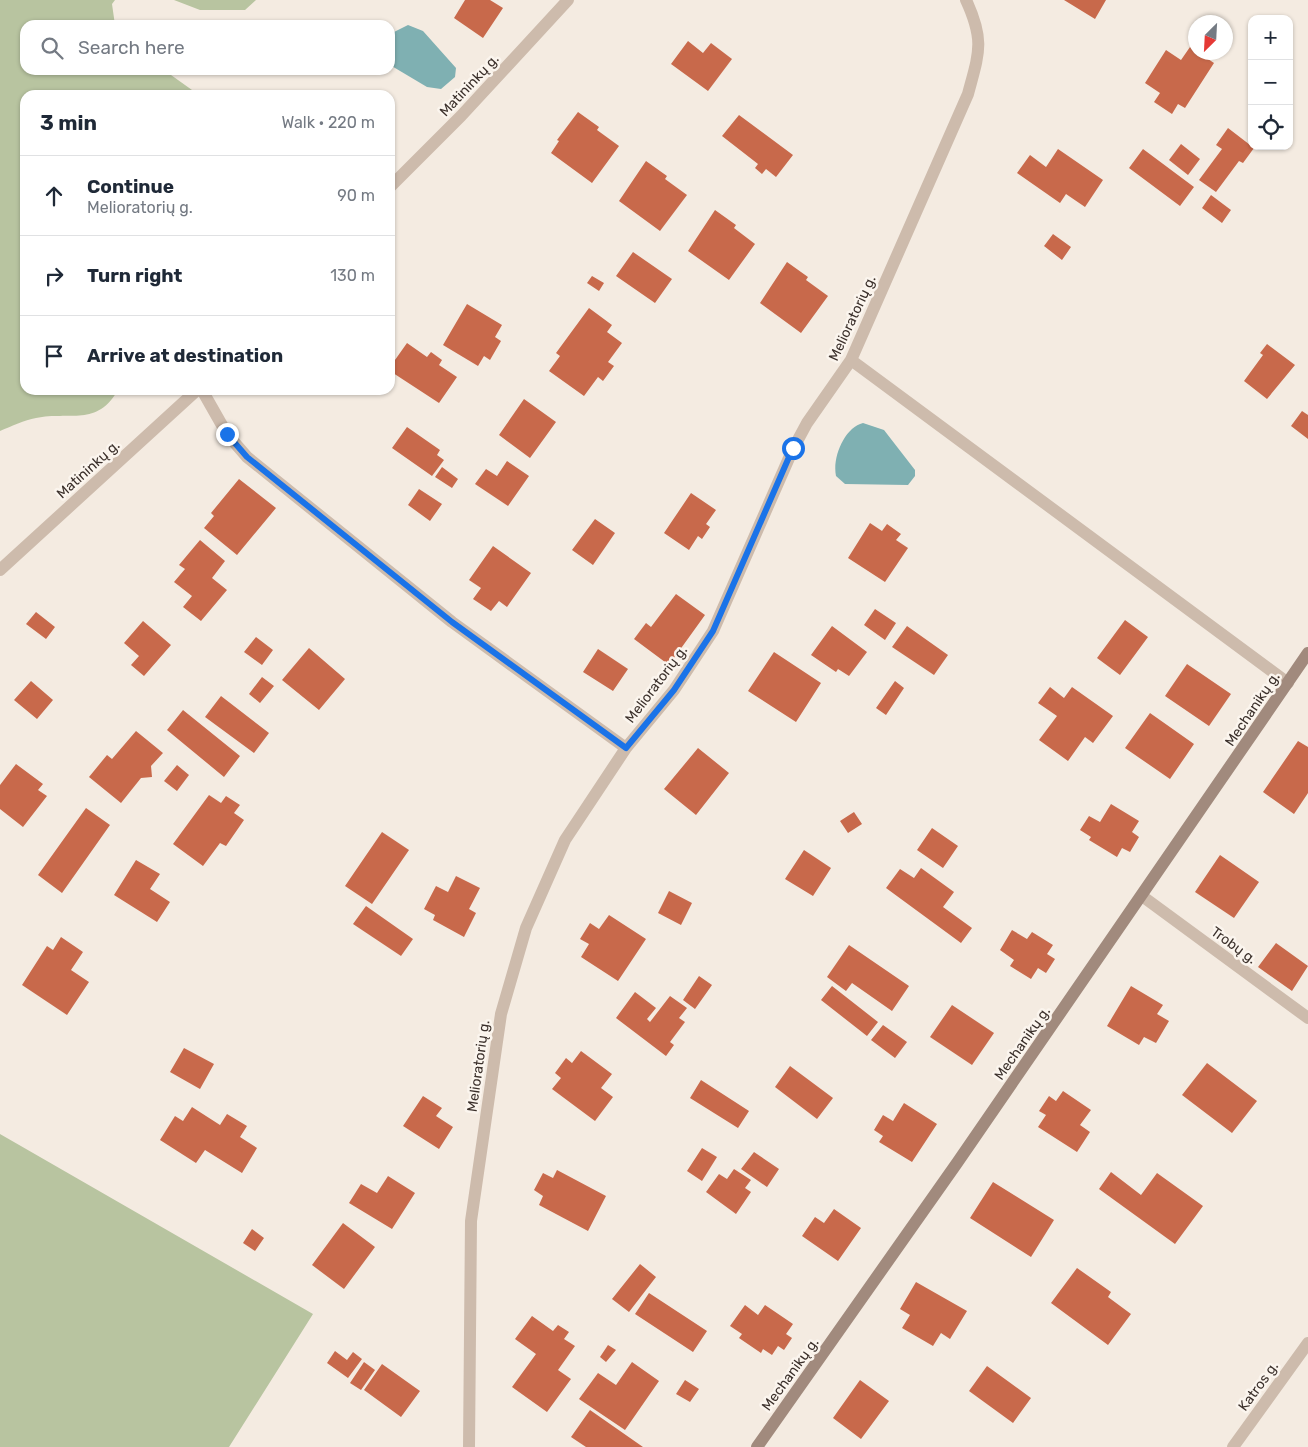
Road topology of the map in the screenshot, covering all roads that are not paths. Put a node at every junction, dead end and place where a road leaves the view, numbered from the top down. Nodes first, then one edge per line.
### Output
1 (568, 0) edge
2 (966, 0) edge
3 (395, 182) edge
4 (851, 360) junction
5 (192, 395) edge
6 (205, 395) edge
7 (0, 570) edge
8 (1308, 653) edge
9 (1288, 683) junction
10 (626, 748) junction
11 (1142, 896) junction
12 (1308, 1018) edge
13 (1308, 1343) edge
14 (469, 1447) edge
15 (757, 1447) edge
16 (1233, 1447) edge

1 - 3 street, Matininkų g.
2 - 4 street, Melioratorių g.
4 - 9 street
4 - 10 street, Melioratorių g.
5 - 7 street, Matininkų g.
6 - 10 street
8 - 9 main road, Mechanikų g.
9 - 11 main road, Mechanikų g.
10 - 14 street, Melioratorių g.
11 - 12 street, Trobų g.
11 - 15 main road, Mechanikų g.
13 - 16 street, Katros g.

